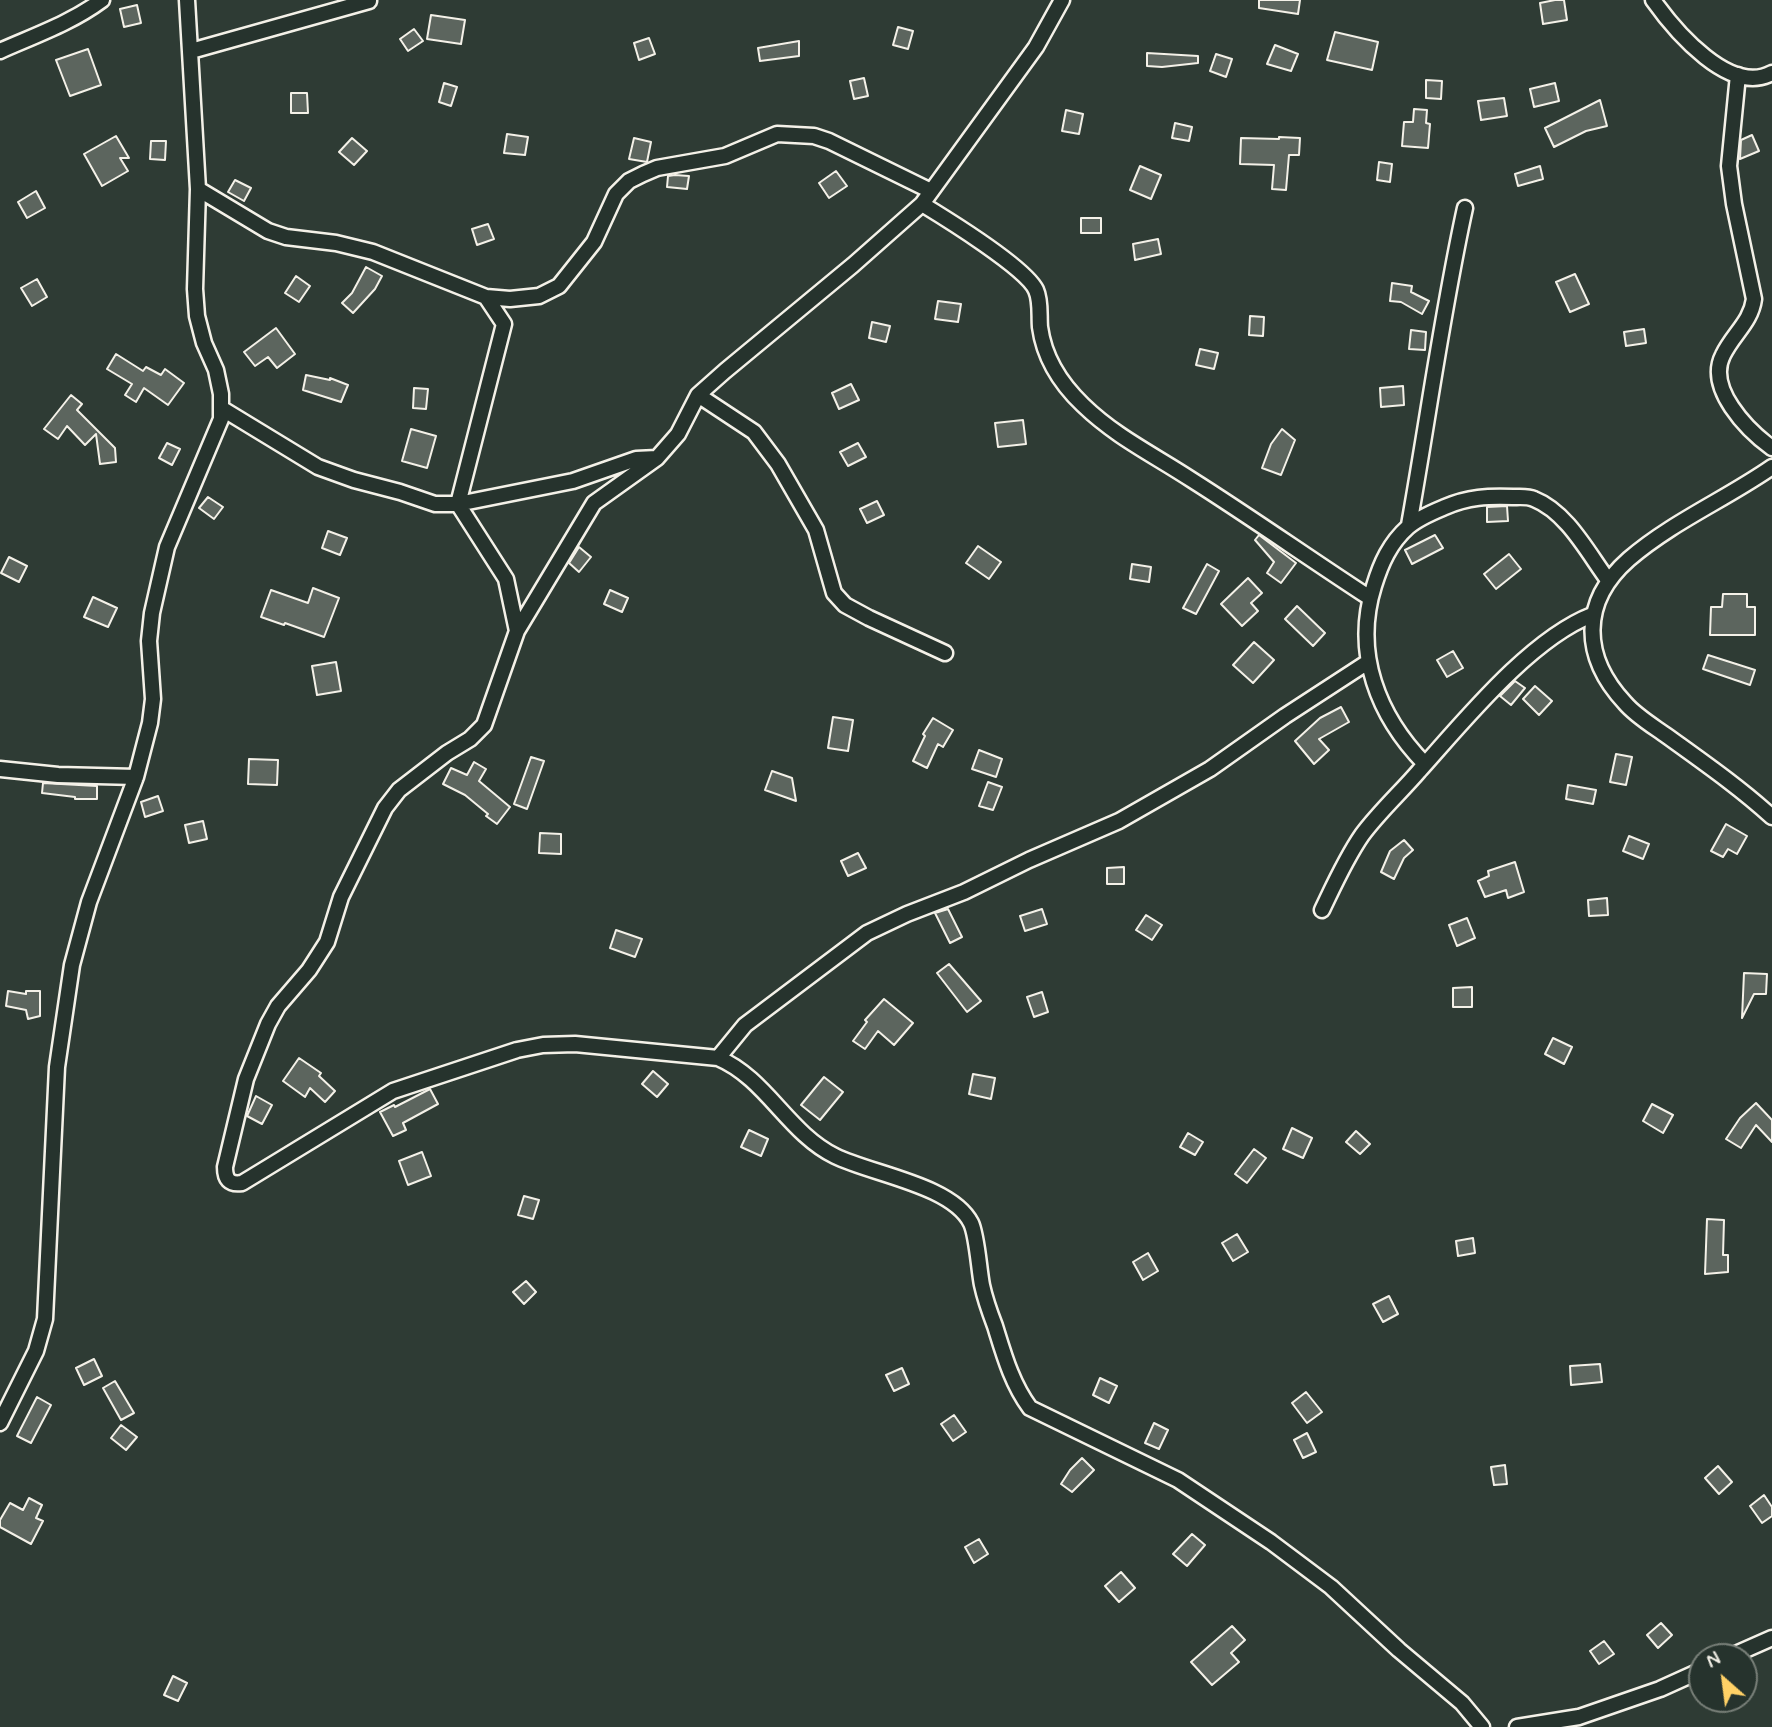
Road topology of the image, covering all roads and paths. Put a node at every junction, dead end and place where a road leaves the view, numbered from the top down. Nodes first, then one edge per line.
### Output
1 (103, 0) edge
2 (187, 0) edge
3 (1062, 0) edge
4 (1653, 0) edge
5 (369, 1) edge
6 (0, 51) edge
7 (191, 51) junction
8 (1772, 73) edge
9 (1738, 75) junction
10 (198, 189) junction
11 (931, 191) junction
12 (922, 204) junction
13 (1465, 208) dead end
14 (486, 297) junction
15 (698, 395) junction
16 (221, 408) junction
17 (1772, 448) edge
18 (657, 458) junction
19 (1772, 467) edge
20 (458, 504) junction
21 (1409, 525) junction
22 (1608, 580) junction
23 (1370, 598) junction
24 (1592, 615) junction
25 (517, 631) junction
26 (945, 653) dead end
27 (1368, 662) junction
28 (1425, 764) junction
29 (0, 769) edge
30 (136, 777) junction
31 (1772, 817) edge
32 (1322, 910) dead end
33 (718, 1058) junction
34 (0, 1423) edge
35 (1688, 1676) edge
36 (1482, 1727) edge
37 (1517, 1727) edge

1 - 6 street
2 - 7 street
3 - 11 street
4 - 9 street
5 - 7 street
7 - 10 street
8 - 9 street
9 - 17 street
10 - 14 street
10 - 16 street
11 - 12 street
11 - 14 street
12 - 15 street
12 - 23 street
13 - 21 street
14 - 20 street
15 - 18 street
15 - 26 street
16 - 20 street
16 - 30 street
18 - 20 street
18 - 25 street
19 - 22 street
20 - 25 street
21 - 22 street
21 - 23 street
22 - 24 street
23 - 27 street
24 - 28 street
24 - 31 street
25 - 33 street
27 - 28 street
27 - 33 street
28 - 32 street
29 - 30 street
30 - 34 street
33 - 36 street
35 - 37 street

